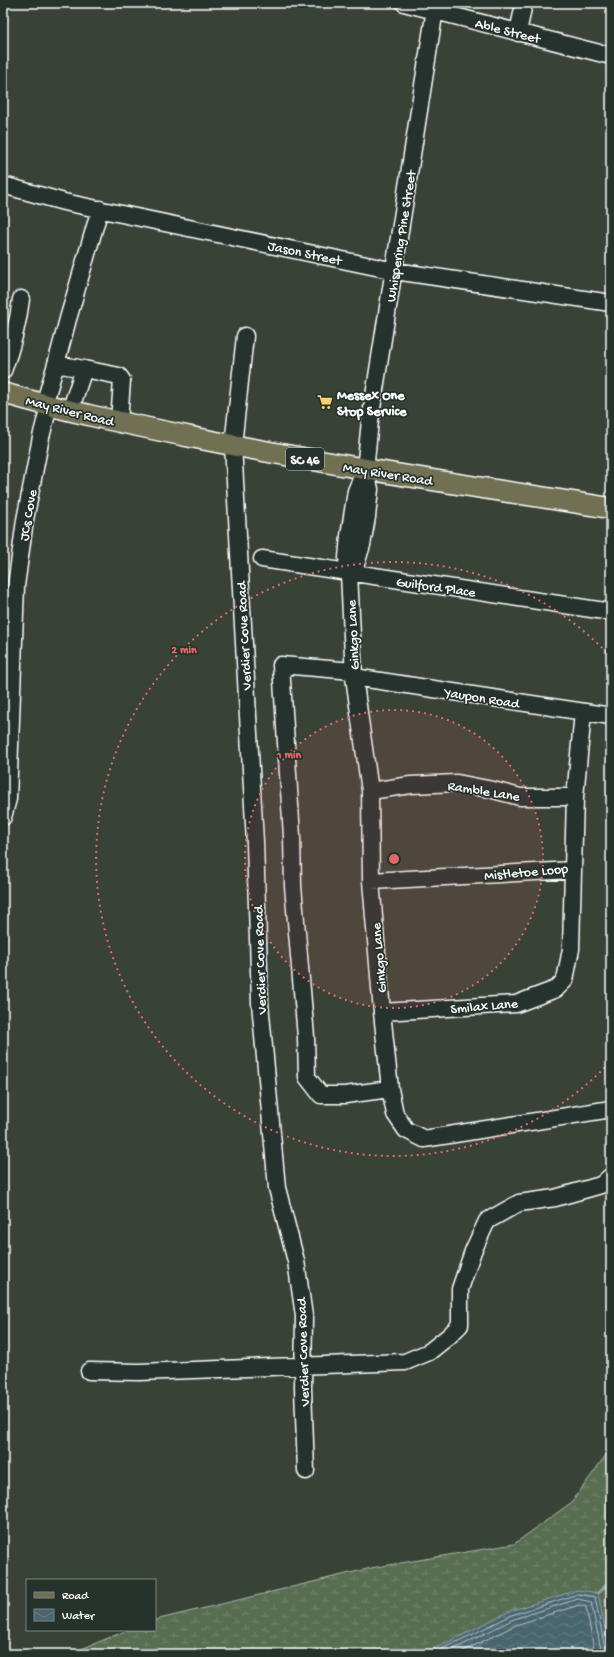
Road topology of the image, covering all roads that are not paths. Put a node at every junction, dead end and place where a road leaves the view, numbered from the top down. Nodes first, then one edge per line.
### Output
1 (404, 3) edge
2 (524, 3) edge
3 (435, 7) edge
4 (518, 33) junction
5 (611, 56) edge
6 (3, 185) edge
7 (100, 209) junction
8 (395, 271) junction
9 (21, 299) dead end
10 (611, 303) edge
11 (245, 336) dead end
12 (56, 364) junction
13 (84, 370) junction
14 (3, 371) edge
15 (3, 393) edge
16 (47, 405) junction
17 (70, 411) junction
18 (119, 422) junction
19 (233, 445) junction
20 (365, 470) junction
21 (611, 508) edge
22 (262, 559) dead end
23 (349, 573) junction
24 (611, 612) edge
25 (354, 674) junction
26 (584, 712) junction
27 (611, 716) edge
28 (370, 790) junction
29 (575, 797) junction
30 (3, 817) edge
31 (574, 870) junction
32 (371, 881) junction
33 (382, 1012) junction
34 (390, 1089) junction
35 (611, 1109) edge
36 (611, 1176) edge
37 (304, 1366) junction
38 (89, 1371) dead end
39 (306, 1471) dead end

1 - 3 street, Able Street
2 - 4 street
3 - 4 street, Able Street
3 - 8 street, Whispering Pine Street
4 - 5 street, Able Street
6 - 7 street, Jason Street
7 - 8 street, Jason Street
7 - 12 street, JCs Cove
8 - 10 street, Jason Street
8 - 20 street, Whispering Pine Street
9 - 14 street
11 - 19 street, Verdier Cove Road
12 - 13 street
12 - 16 street, JCs Cove
13 - 17 street
13 - 18 street
15 - 16 main road, May River Road / SC 46
16 - 17 main road, May River Road / SC 46
16 - 30 street, JCs Cove
17 - 18 main road, May River Road / SC 46
18 - 19 main road, May River Road / SC 46
19 - 20 main road, May River Road / SC 46
19 - 37 street, Verdier Cove Road
20 - 21 main road, May River Road / SC 46
20 - 23 street, Ginkgo Lane
22 - 23 street, Guilford Place
23 - 24 street, Guilford Place
23 - 25 street, Ginkgo Lane
25 - 26 street, Yaupon Road
25 - 28 street, Ginkgo Lane
25 - 34 street, Yaupon Road
26 - 27 street, Yaupon Road
26 - 29 street, Mistletoe Loop
28 - 29 street, Ramble Lane
28 - 32 street, Ginkgo Lane
29 - 31 street, Mistletoe Loop
31 - 32 street, Mistletoe Loop
31 - 33 street, Smilax Lane
32 - 33 street, Ginkgo Lane
33 - 34 street, Ginkgo Lane
34 - 35 street, Ginkgo Lane
36 - 37 street
37 - 38 street
37 - 39 street, Verdier Cove Road

